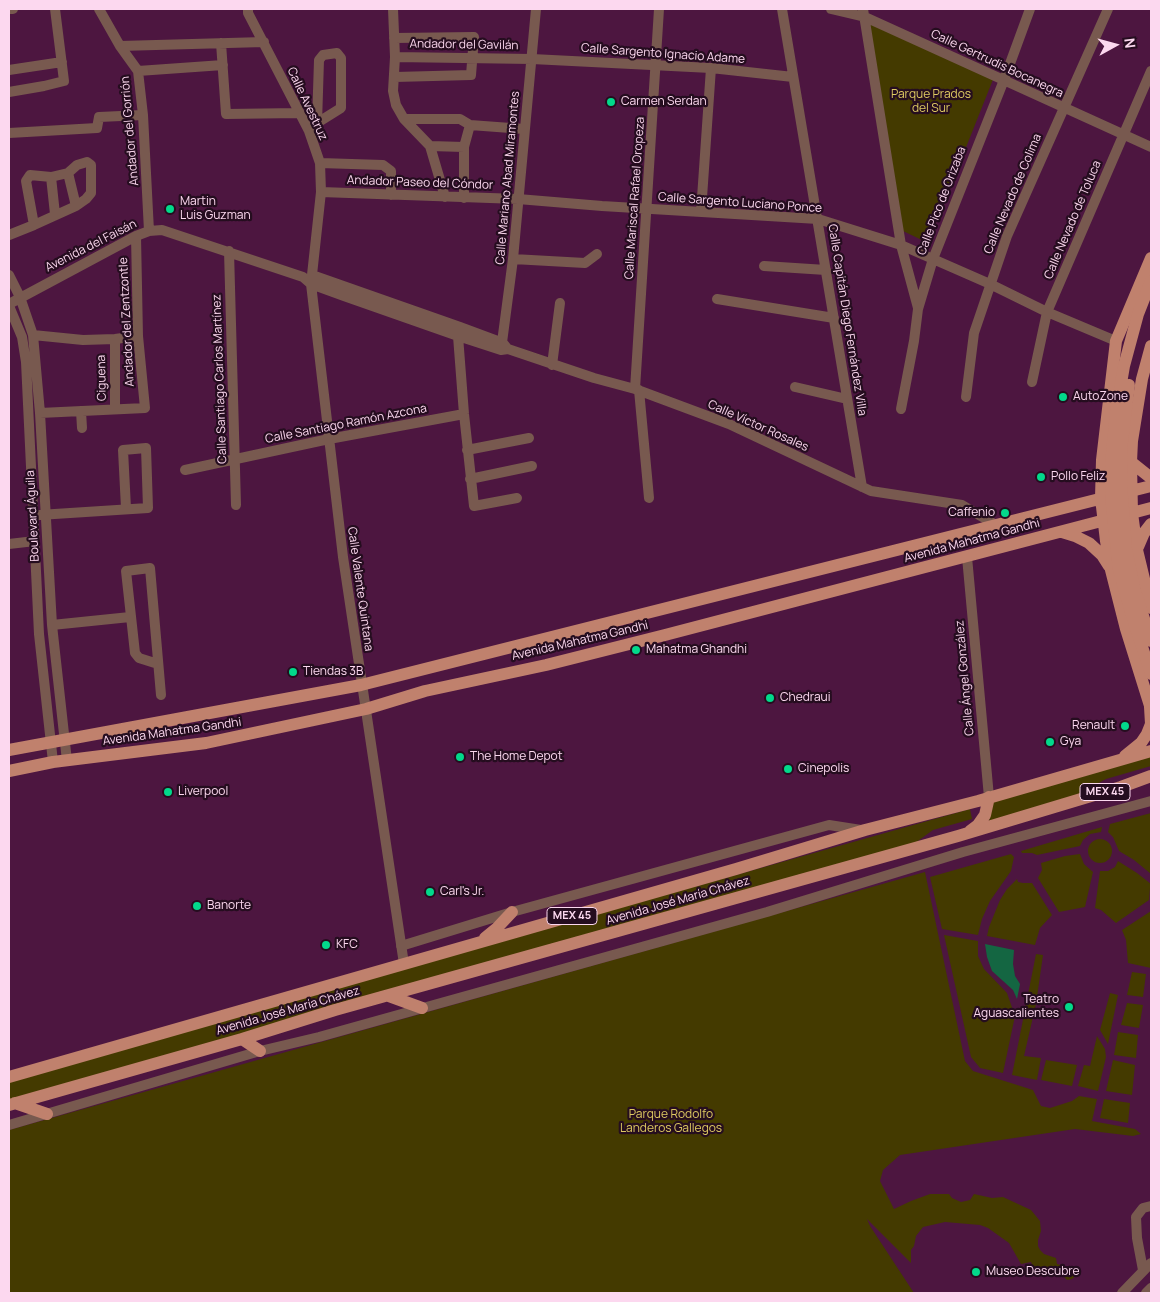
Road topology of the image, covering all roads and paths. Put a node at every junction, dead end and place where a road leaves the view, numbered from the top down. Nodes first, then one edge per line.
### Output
1 (13, 9) edge
2 (55, 9) edge
3 (99, 9) edge
4 (248, 9) edge
5 (393, 9) edge
6 (536, 9) edge
7 (659, 9) edge
8 (782, 9) edge
9 (831, 9) edge
10 (1028, 9) edge
11 (1108, 9) edge
12 (9, 10) edge
13 (864, 13) edge
14 (394, 38) junction
15 (264, 42) junction
16 (221, 43) junction
17 (120, 46) junction
18 (395, 57) junction
19 (472, 57) junction
20 (532, 59) junction
21 (62, 62) junction
22 (223, 66) junction
23 (656, 66) junction
24 (711, 68) junction
25 (9, 70) edge
26 (138, 71) junction
27 (1151, 71) edge
28 (395, 77) junction
29 (793, 77) junction
30 (1004, 80) junction
31 (9, 92) edge
32 (1063, 108) junction
33 (299, 113) junction
34 (143, 115) junction
35 (404, 119) junction
36 (317, 123) junction
37 (470, 125) junction
38 (524, 129) junction
39 (309, 131) junction
40 (9, 133) edge
41 (1123, 134) junction
42 (430, 146) junction
43 (464, 147) junction
44 (1151, 147) edge
45 (320, 163) junction
46 (68, 173) junction
47 (51, 177) junction
48 (321, 192) junction
49 (391, 195) junction
50 (445, 197) junction
51 (464, 198) junction
52 (518, 199) junction
53 (76, 206) junction
54 (647, 208) junction
55 (701, 212) junction
56 (55, 214) junction
57 (818, 219) junction
58 (34, 225) junction
59 (150, 232) junction
60 (9, 235) edge
61 (136, 236) junction
62 (901, 245) junction
63 (229, 251) junction
64 (597, 254) dead end
65 (1151, 258) edge
66 (513, 259) junction
67 (933, 259) junction
68 (764, 266) dead end
69 (826, 270) junction
70 (9, 275) edge
71 (309, 279) junction
72 (1151, 281) edge
73 (990, 284) junction
74 (20, 298) junction
75 (717, 299) dead end
76 (560, 303) dead end
77 (1151, 304) edge
78 (9, 305) edge
79 (918, 309) junction
80 (1047, 312) junction
81 (834, 318) junction
82 (459, 331) junction
83 (33, 335) junction
84 (138, 336) junction
85 (115, 339) junction
86 (1116, 341) junction
87 (504, 347) junction
88 (1150, 352) edge
89 (552, 365) junction
90 (1032, 382) dead end
91 (795, 387) dead end
92 (637, 390) junction
93 (966, 397) dead end
94 (847, 399) junction
95 (145, 408) joint
96 (115, 409) junction
97 (901, 409) dead end
98 (81, 411) junction
99 (40, 414) junction
100 (464, 414) junction
101 (82, 428) dead end
102 (529, 438) dead end
103 (328, 439) junction
104 (467, 450) junction
105 (234, 460) junction
106 (1102, 460) junction
107 (1131, 462) junction
108 (532, 466) dead end
109 (185, 470) dead end
110 (1102, 476) junction
111 (1131, 476) junction
112 (1151, 478) edge
113 (470, 479) junction
114 (1151, 486) edge
115 (862, 487) junction
116 (1132, 490) junction
117 (517, 498) dead end
118 (649, 498) dead end
119 (1101, 498) junction
120 (236, 505) dead end
121 (1068, 506) junction
122 (126, 508) junction
123 (1151, 508) edge
124 (1132, 513) junction
125 (45, 514) junction
126 (33, 515) junction
127 (1103, 520) junction
128 (996, 524) junction
129 (1151, 524) edge
130 (1054, 533) junction
131 (35, 541) junction
132 (9, 544) edge
133 (1137, 550) junction
134 (967, 557) junction
135 (1111, 570) junction
136 (1144, 584) junction
137 (1116, 590) junction
138 (1151, 608) edge
139 (130, 617) junction
140 (52, 625) junction
141 (1151, 641) edge
142 (158, 664) junction
143 (1151, 674) edge
144 (361, 686) junction
145 (161, 695) dead end
146 (1151, 708) edge
147 (366, 709) junction
148 (57, 741) junction
149 (9, 750) edge
150 (1151, 751) edge
151 (1121, 760) junction
152 (67, 761) junction
153 (53, 762) junction
154 (9, 771) edge
155 (1151, 776) edge
156 (1151, 786) edge
157 (1121, 787) junction
158 (989, 797) junction
159 (1151, 801) edge
160 (865, 830) junction
161 (963, 834) junction
162 (919, 847) junction
163 (963, 852) junction
164 (926, 864) junction
165 (512, 912) junction
166 (474, 944) junction
167 (401, 946) junction
168 (404, 964) junction
169 (389, 996) junction
170 (422, 1008) junction
171 (242, 1039) junction
172 (260, 1051) junction
173 (9, 1077) edge
174 (12, 1104) edge
175 (47, 1114) junction
176 (9, 1125) edge
177 (1151, 1206) edge
178 (1147, 1266) edge
179 (1151, 1288) edge
180 (1122, 1293) edge
181 (1146, 1293) edge

1 - 12 street
2 - 21 street
3 - 17 street, Andador del Gorrión
4 - 15 street, Calle Avestruz
5 - 14 street
6 - 20 street, Calle Mariano Abad Miramontes
7 - 23 street, Calle Mariscal Rafael Oropeza
8 - 29 street, Calle Capitán Diego Fernández Villa
9 - 13 street, Calle Gertrudis Bocanegra
10 - 30 street, Calle Pico de Orizaba
11 - 32 street, Calle Nevado de Colima
13 - 30 street, Calle Gertrudis Bocanegra
13 - 62 street
14 - 18 street
14 - 19 street
15 - 16 street
15 - 33 street, Calle Avestruz
16 - 17 street
16 - 22 street
17 - 26 street, Andador del Gorrión
18 - 19 street, Andador del Gavilán
18 - 28 street
19 - 20 street, Andador del Gavilán
19 - 28 street
20 - 23 street, Calle Sargento Ignacio Adame
20 - 38 street, Calle Mariano Abad Miramontes
21 - 25 street
21 - 31 street
22 - 26 street
22 - 33 street
23 - 24 street, Calle Sargento Ignacio Adame
23 - 54 street, Calle Mariscal Rafael Oropeza
24 - 29 street, Calle Sargento Ignacio Adame
24 - 55 street
26 - 34 street, Andador del Gorrión
27 - 41 street, Calle Nevado de Toluca
28 - 35 street
29 - 57 street, Calle Capitán Diego Fernández Villa
30 - 32 street, Calle Gertrudis Bocanegra
30 - 67 street, Calle Pico de Orizaba
32 - 41 street, Calle Gertrudis Bocanegra
32 - 73 street, Calle Nevado de Colima
33 - 39 street, Calle Avestruz
34 - 40 street
34 - 59 street, Andador del Gorrión
35 - 37 street
35 - 42 street
36 - 36 street
36 - 39 street
37 - 38 street
37 - 43 street
38 - 52 street, Calle Mariano Abad Miramontes
39 - 45 street, Calle Avestruz
41 - 44 street, Calle Gertrudis Bocanegra
41 - 80 street, Calle Nevado de Toluca
42 - 43 street
42 - 50 street
43 - 51 street
45 - 48 street, Calle Avestruz
45 - 49 street
46 - 47 street
46 - 53 street
46 - 53 street
47 - 56 street
47 - 58 street
48 - 49 street, Andador Paseo del Cóndor
48 - 71 street, Calle Avestruz
49 - 50 street, Andador Paseo del Cóndor
50 - 51 street, Andador Paseo del Cóndor
51 - 52 street, Andador Paseo del Cóndor
52 - 54 street, Calle Sargento Luciano Ponce
52 - 66 street, Calle Mariano Abad Miramontes
53 - 56 street
54 - 55 street, Calle Sargento Luciano Ponce
54 - 92 street, Calle Mariscal Rafael Oropeza
55 - 57 street, Calle Sargento Luciano Ponce
56 - 58 street
57 - 62 street, Calle Sargento Luciano Ponce
57 - 69 street, Calle Capitán Diego Fernández Villa
58 - 60 street
59 - 61 street, Avenida del Faisán
59 - 63 street, Avenida del Faisán
61 - 74 street, Avenida del Faisán
61 - 84 street, Andador del Zentzontle
62 - 67 street, Calle Sargento Luciano Ponce
62 - 79 street
63 - 71 street, Avenida del Faisán
63 - 105 street, Calle Santiago Carlos Martínez
64 - 66 street
65 - 86 main road
66 - 87 street, Calle Mariano Abad Miramontes
67 - 73 street, Calle Sargento Luciano Ponce
67 - 79 street, Calle Pico de Orizaba
68 - 69 street
69 - 81 street, Calle Capitán Diego Fernández Villa
70 - 74 street, Boulevard Águila
71 - 82 street, Calle Víctor Rosales
71 - 103 street, Calle Valente Quintana
72 - 143 main road, bridge
73 - 80 street, Calle Sargento Luciano Ponce
73 - 93 street, Calle Nevado de Colima
74 - 78 street, Avenida del Faisán
74 - 83 street, Boulevard Águila
75 - 81 street
76 - 89 street
77 - 141 main road, bridge
78 - 126 street, Boulevard Águila
79 - 97 street, Calle Pico de Orizaba
80 - 86 street, Calle Sargento Luciano Ponce
80 - 90 street, Calle Nevado de Toluca
81 - 94 street, Calle Capitán Diego Fernández Villa
82 - 87 street, Calle Víctor Rosales
82 - 100 street
83 - 85 street
83 - 99 street, Boulevard Águila
84 - 85 street, Ciguena
84 - 95 street, Andador del Zentzontle
85 - 96 street, Ciguena
86 - 106 main road
87 - 89 street, Calle Víctor Rosales
88 - 107 main road
89 - 92 street, Calle Víctor Rosales
91 - 94 street
92 - 115 street, Calle Víctor Rosales
92 - 118 street, Calle Mariscal Rafael Oropeza
94 - 115 street, Calle Capitán Diego Fernández Villa
95 - 96 street, Ciguena
96 - 98 street, Ciguena
98 - 99 street, Ciguena
98 - 101 street, Ciguena
99 - 125 street, Boulevard Águila
100 - 103 street, Calle Santiago Ramón Azcona
100 - 104 street
102 - 104 street
103 - 105 street, Calle Santiago Ramón Azcona
103 - 144 street, Calle Valente Quintana
104 - 113 street
105 - 109 street, Calle Santiago Ramón Azcona
105 - 120 street, Calle Santiago Carlos Martínez
106 - 110 main road
106 - 121 main road
107 - 111 main road
107 - 112 main road
108 - 113 street
110 - 111 main road
110 - 119 main road
111 - 116 main road
113 - 117 street
114 - 116 main road, Avenida Mahatma Gandhi
115 - 128 street, Calle Víctor Rosales
116 - 119 main road, Avenida Mahatma Gandhi
116 - 124 main road
119 - 121 main road, Avenida Mahatma Gandhi
119 - 127 main road
121 - 128 main road, Avenida Mahatma Gandhi
122 - 122 street
122 - 125 street
123 - 124 main road, Avenida Mahatma Gandhi
124 - 127 main road, Avenida Mahatma Gandhi
124 - 133 main road
125 - 126 street
125 - 140 street, Boulevard Águila
126 - 131 street, Boulevard Águila
127 - 130 main road, Avenida Mahatma Gandhi
127 - 135 main road
128 - 144 main road, Avenida Mahatma Gandhi
129 - 133 main road
130 - 134 main road, Avenida Mahatma Gandhi
130 - 135 main road
131 - 132 street
131 - 148 street, Boulevard Águila
133 - 136 main road
134 - 147 main road, Avenida Mahatma Gandhi
134 - 158 street, Calle Ángel González
135 - 137 main road
136 - 137 main road
136 - 138 main road
137 - 146 main road
139 - 140 street
139 - 142 street
139 - 142 street
140 - 148 street, Boulevard Águila
142 - 145 street
144 - 147 street, Calle Valente Quintana
144 - 148 main road, Avenida Mahatma Gandhi
146 - 151 main road
147 - 152 main road, Avenida Mahatma Gandhi
147 - 167 street, Calle Valente Quintana
148 - 149 main road, Avenida Mahatma Gandhi
148 - 152 street, Boulevard Águila
148 - 153 street, Boulevard Águila
150 - 151 main road, Avenida José María Chávez / MEX 45
151 - 158 main road, Avenida José María Chávez / MEX 45
152 - 153 main road, Avenida Mahatma Gandhi
153 - 154 main road, Avenida Mahatma Gandhi
155 - 157 main road, Avenida José María Chávez / MEX 45
156 - 157 main road
157 - 161 main road, Avenida José María Chávez / MEX 45
158 - 160 main road, Avenida José María Chávez / MEX 45
158 - 161 main road
159 - 163 street
160 - 165 street
160 - 166 main road, Avenida José María Chávez / MEX 45
161 - 162 main road, Avenida José María Chávez / MEX 45
161 - 163 street
162 - 164 street
162 - 169 main road, Avenida José María Chávez / MEX 45
163 - 164 street
164 - 170 street
165 - 166 main road
165 - 167 street
166 - 168 main road, Avenida José María Chávez / MEX 45
167 - 168 street, Calle Valente Quintana
168 - 173 main road, Avenida José María Chávez / MEX 45
169 - 170 main road
169 - 171 main road, Avenida José María Chávez / MEX 45
170 - 172 street
171 - 172 main road
171 - 174 main road, Avenida José María Chávez / MEX 45
172 - 175 street
174 - 175 main road
175 - 176 street
177 - 178 street
178 - 180 street
179 - 181 street

